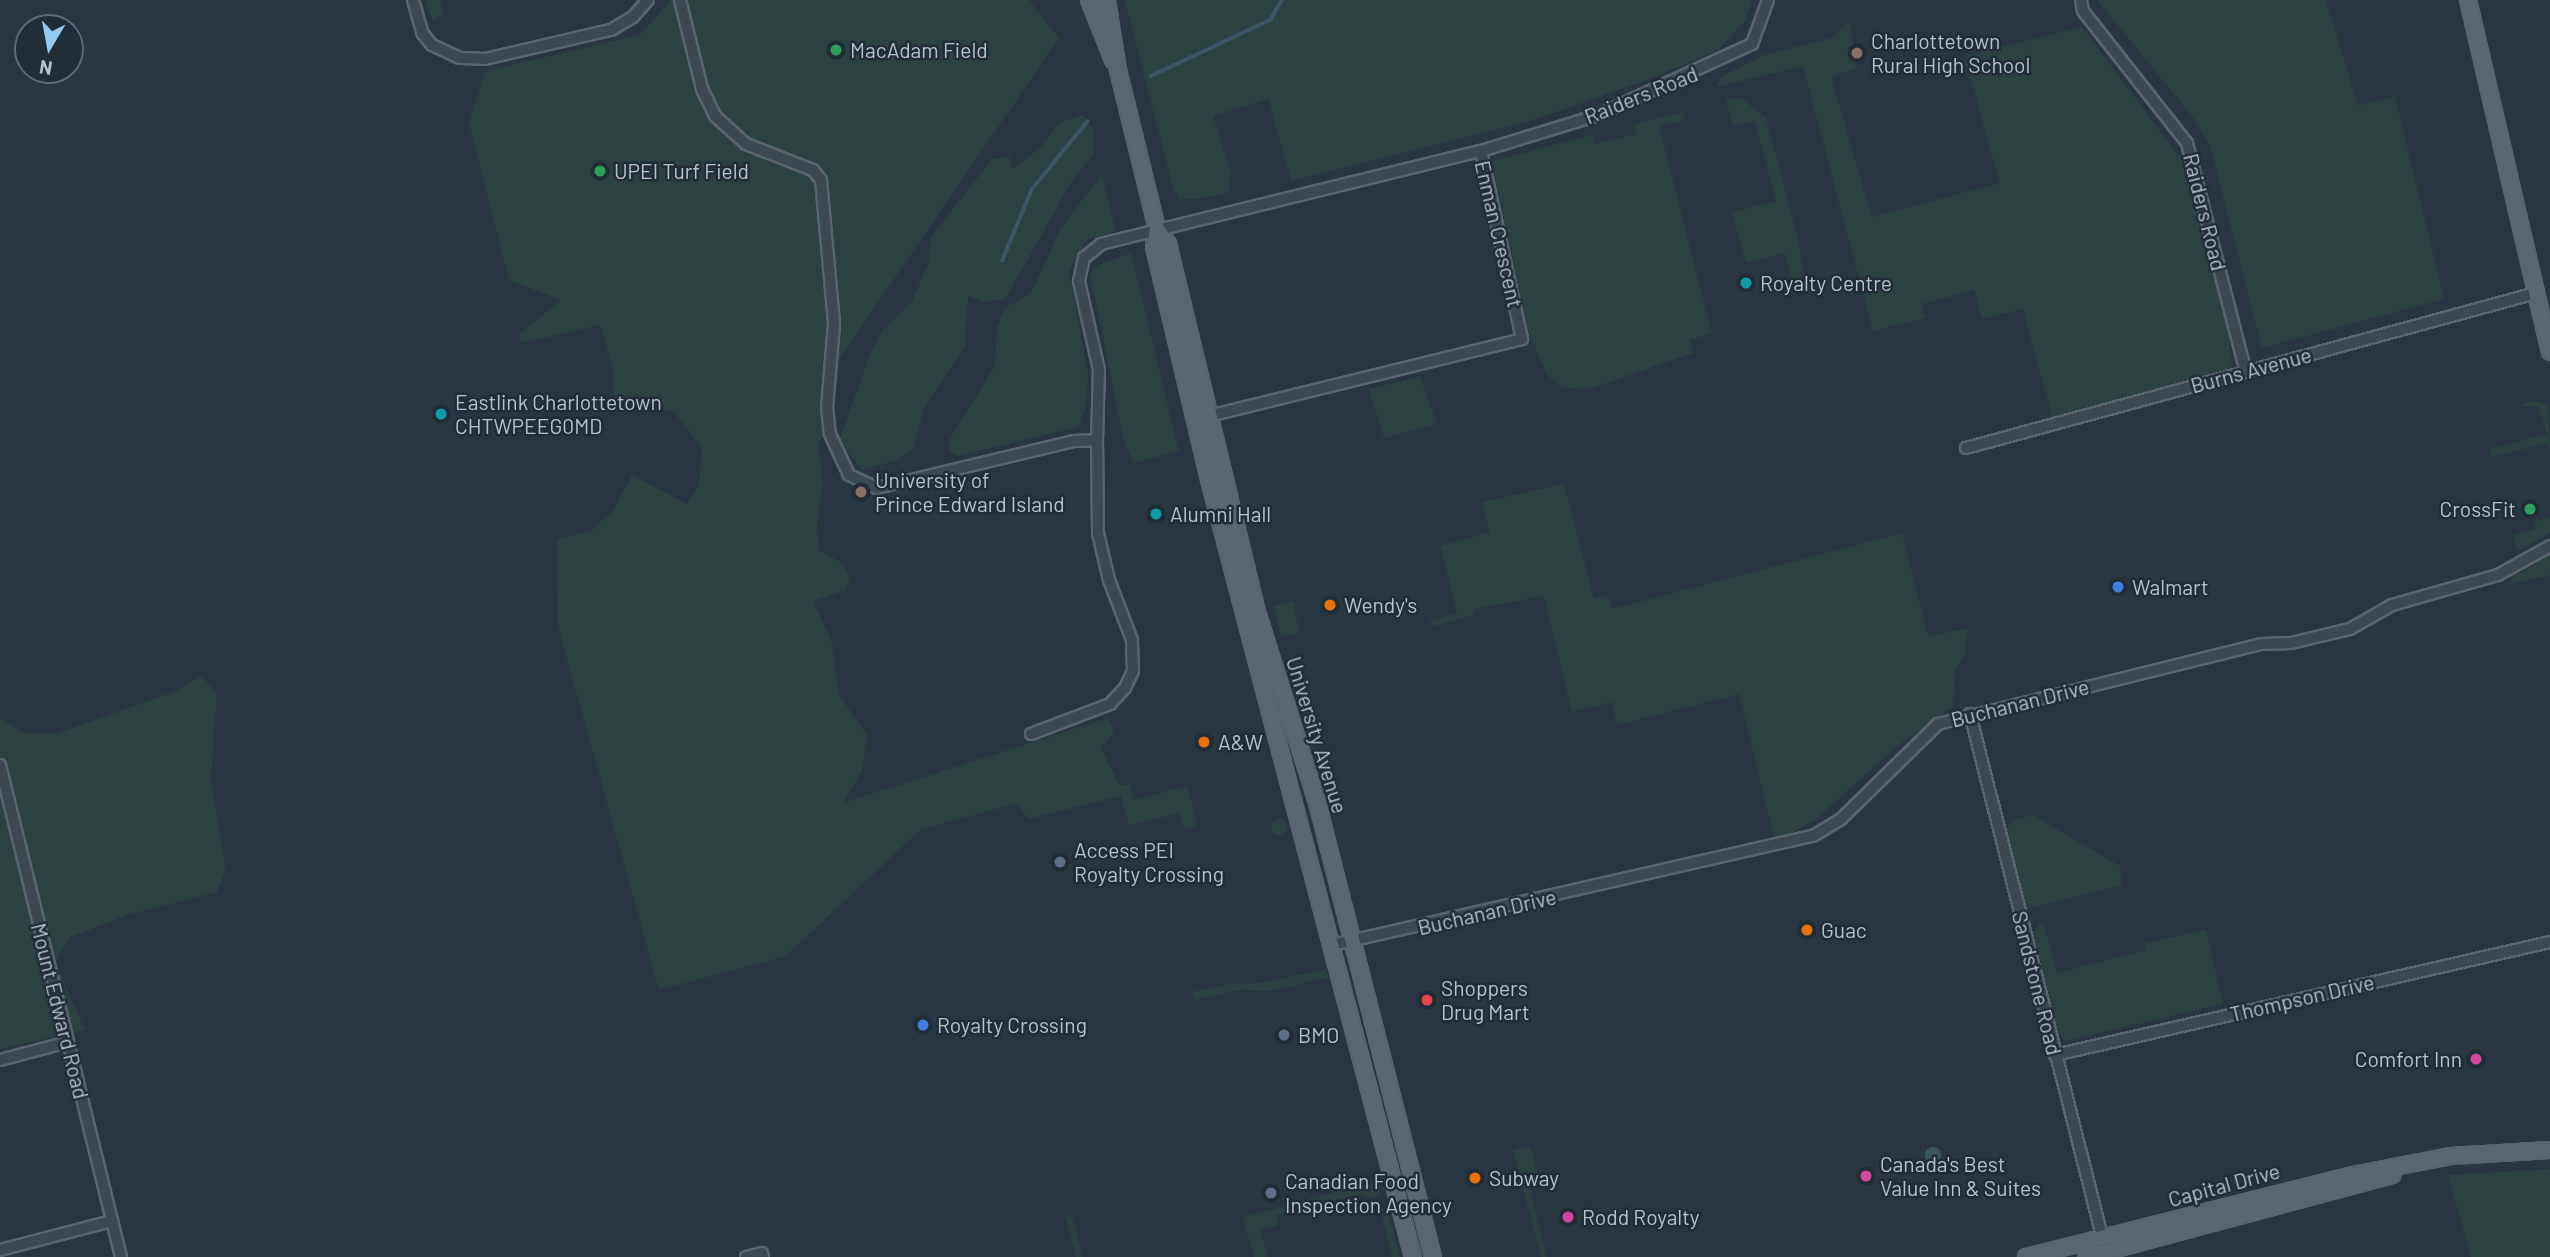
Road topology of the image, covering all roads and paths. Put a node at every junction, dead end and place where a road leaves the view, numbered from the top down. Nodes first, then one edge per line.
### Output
1 (413, 0) edge
2 (648, 0) edge
3 (680, 0) edge
4 (1089, 0) edge
5 (1107, 0) edge
6 (1768, 0) edge
7 (2081, 0) edge
8 (2468, 0) edge
9 (1118, 71) junction
10 (1481, 150) junction
11 (1151, 230) junction
12 (2536, 293) junction
13 (2550, 352) edge
14 (2246, 372) junction
15 (1209, 416) junction
16 (1097, 440) junction
17 (1966, 448) dead end
18 (2550, 546) edge
19 (1970, 714) junction
20 (1031, 734) dead end
21 (0, 765) edge
22 (1352, 942) junction
23 (2550, 942) edge
24 (1332, 946) junction
25 (68, 1042) junction
26 (2055, 1055) junction
27 (0, 1060) edge
28 (2550, 1150) edge
29 (111, 1221) junction
30 (2105, 1249) edge
31 (0, 1250) edge
32 (1433, 1252) edge
33 (762, 1255) edge
34 (121, 1257) edge
35 (746, 1257) edge
36 (1413, 1257) edge
37 (2026, 1257) edge
38 (2086, 1257) edge

1 - 2 street
3 - 16 street
4 - 9 main road, University Avenue
5 - 9 main road, University Avenue
6 - 10 street, Raiders Road
7 - 14 street, Raiders Road
8 - 12 main road
9 - 11 main road, University Avenue
10 - 11 street, Enman Crescent
10 - 15 street, Enman Crescent
11 - 15 main road, University Avenue
11 - 16 street, Enman Crescent
11 - 24 main road, University Avenue
12 - 13 main road
12 - 14 street, Burns Avenue
14 - 17 street, Burns Avenue
15 - 22 main road, University Avenue
16 - 20 street
18 - 19 street, Buchanan Drive
19 - 22 street, Buchanan Drive
19 - 26 street, Sandstone Road
21 - 25 street, Mount Edward Road
22 - 24 street, Buchanan Drive
22 - 32 main road, University Avenue
23 - 26 street, Thompson Drive
24 - 36 main road, University Avenue
25 - 27 street
25 - 29 street, Mount Edward Road
26 - 30 street, Sandstone Road
28 - 30 main road, Capital Drive
29 - 31 street
29 - 34 street, Mount Edward Road
30 - 37 main road, Capital Drive
30 - 38 main road, Capital Drive
33 - 35 street

